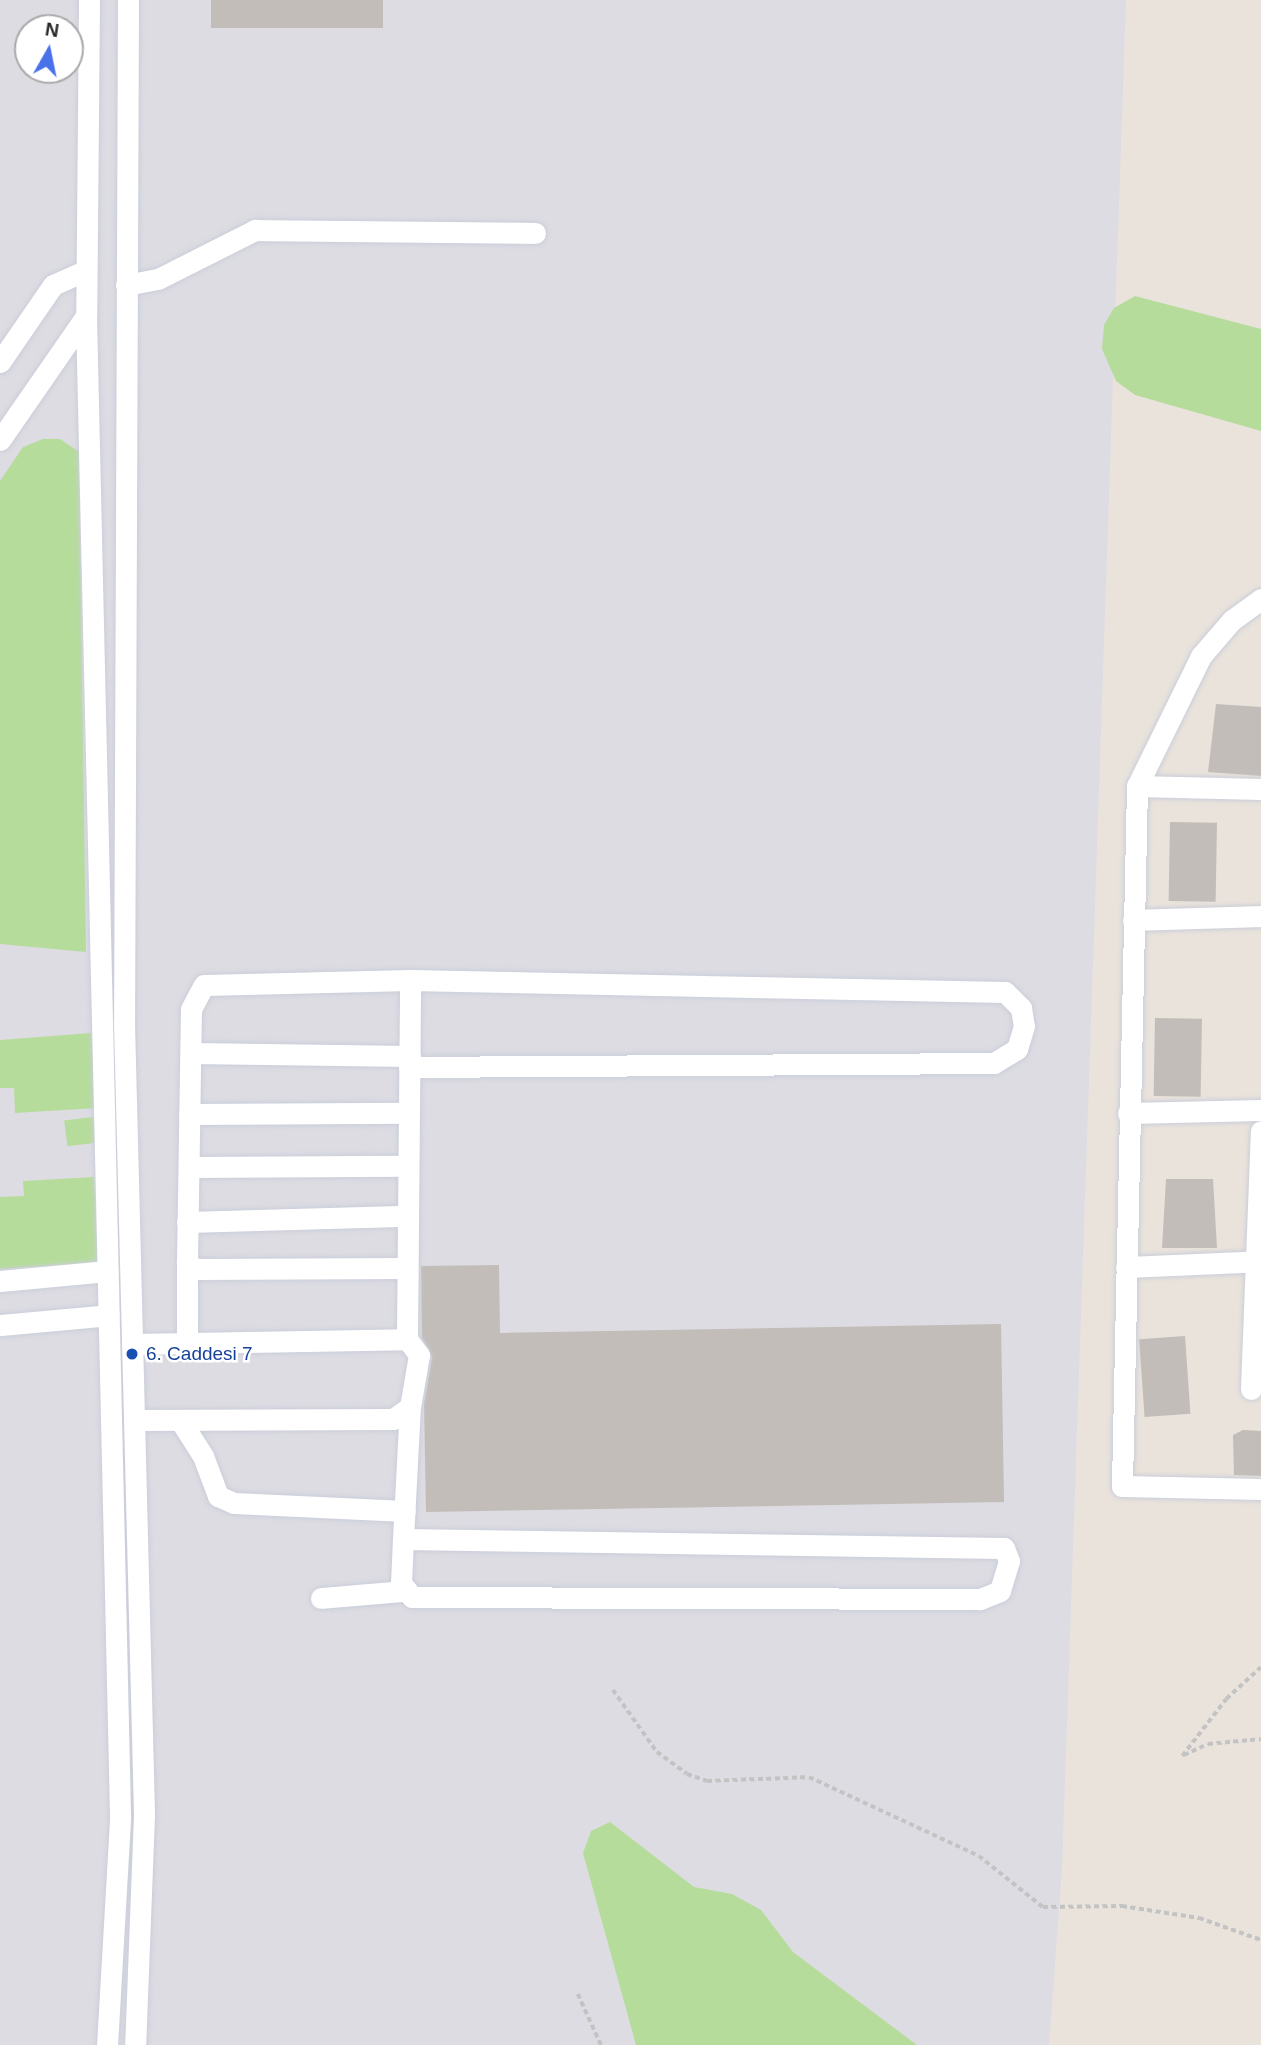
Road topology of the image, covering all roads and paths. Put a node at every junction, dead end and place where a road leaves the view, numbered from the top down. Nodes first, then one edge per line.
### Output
1 (89, 0) edge
2 (128, 0) edge
3 (535, 233) dead end
4 (85, 271) junction
5 (126, 285) junction
6 (86, 316) junction
7 (0, 362) edge
8 (0, 440) edge
9 (1261, 599) edge
10 (1137, 786) junction
11 (1261, 789) edge
12 (1261, 916) edge
13 (1133, 920) junction
14 (410, 979) junction
15 (191, 1053) junction
16 (410, 1061) junction
17 (1261, 1110) edge
18 (409, 1113) junction
19 (189, 1114) junction
20 (1128, 1114) junction
21 (1261, 1131) edge
22 (408, 1166) junction
23 (189, 1167) junction
24 (408, 1216) junction
25 (187, 1222) junction
26 (1260, 1261) edge
27 (187, 1262) junction
28 (1126, 1267) junction
29 (407, 1268) junction
30 (108, 1271) junction
31 (0, 1281) edge
32 (109, 1315) junction
33 (0, 1325) edge
34 (407, 1339) junction
35 (187, 1341) junction
36 (132, 1344) junction
37 (1251, 1389) dead end
38 (410, 1407) junction
39 (134, 1420) junction
40 (180, 1420) junction
41 (1261, 1489) edge
42 (405, 1511) junction
43 (403, 1539) junction
44 (403, 1591) junction
45 (321, 1598) dead end
46 (1261, 1667) edge
47 (612, 1690) dead end
48 (1261, 1739) edge
49 (1261, 1940) edge
50 (578, 1994) dead end
51 (107, 2045) edge
52 (135, 2045) edge
53 (601, 2045) edge

1 - 4 street
2 - 5 street
3 - 5 street
4 - 6 street
4 - 7 street
5 - 36 street
6 - 8 street
6 - 30 street
9 - 10 street
10 - 11 street
10 - 13 street
12 - 13 street
13 - 20 street
14 - 15 street
14 - 16 street
14 - 16 street
15 - 16 street
15 - 19 street
16 - 18 street
17 - 20 street
18 - 19 street
18 - 22 street
19 - 23 street
20 - 28 street
21 - 26 street
22 - 23 street
22 - 24 street
23 - 25 street
24 - 25 street
24 - 29 street
25 - 27 street
26 - 28 street
26 - 37 street
27 - 29 street
27 - 35 street
28 - 41 street
29 - 34 street
30 - 31 street
30 - 32 street
32 - 33 street
32 - 51 street
34 - 35 street
34 - 38 street
35 - 36 street
36 - 39 street
38 - 40 street
38 - 42 street
39 - 40 street
39 - 52 street
40 - 42 street
42 - 43 street
43 - 44 street
43 - 44 street
44 - 45 street
46 - 48 path
47 - 49 path
50 - 53 path

